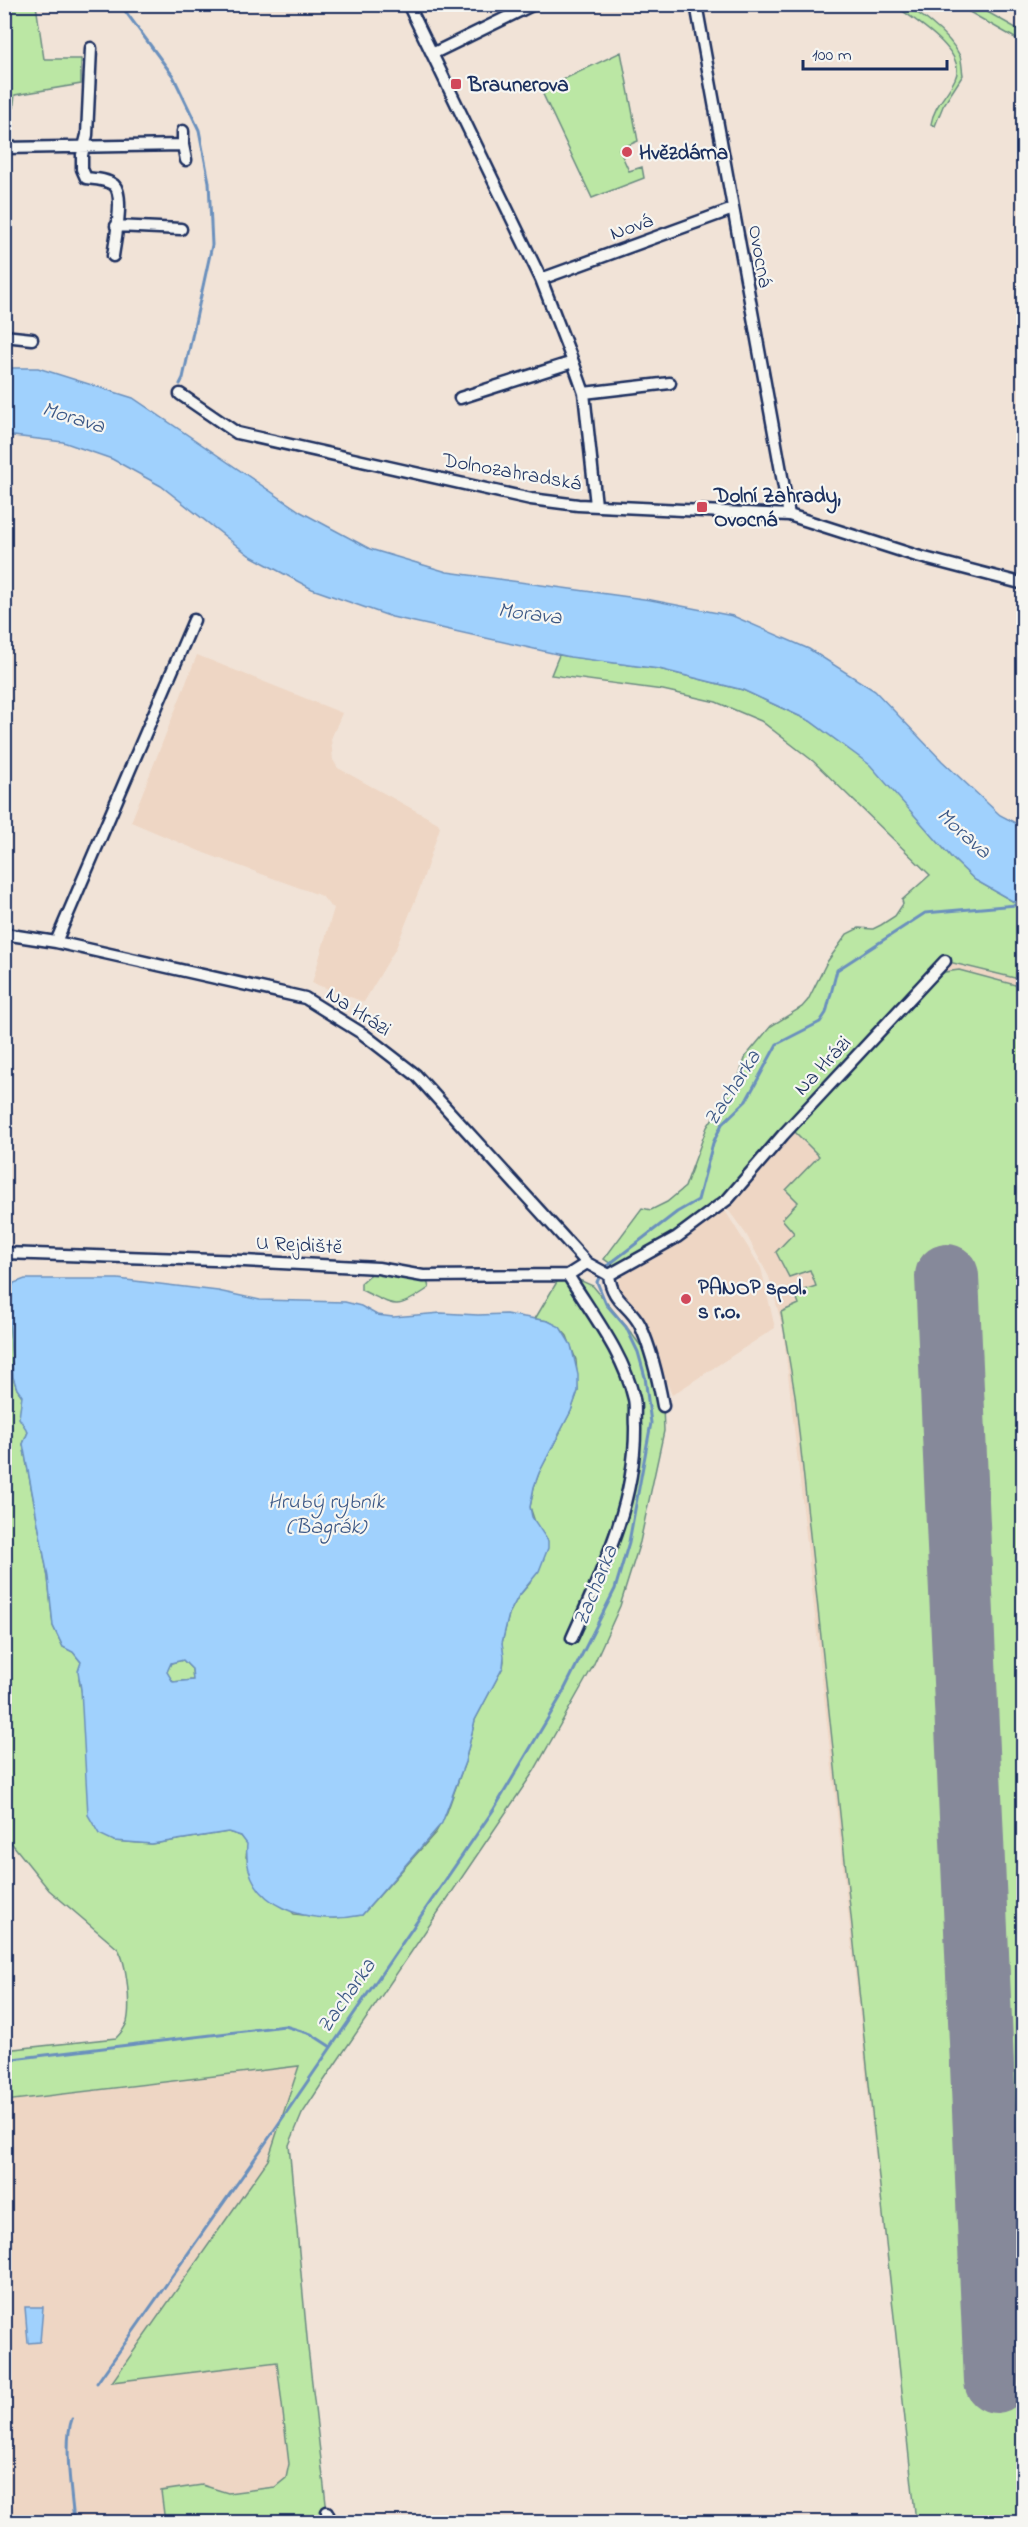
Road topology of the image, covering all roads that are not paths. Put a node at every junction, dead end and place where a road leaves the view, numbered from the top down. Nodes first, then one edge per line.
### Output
1 (408, 4) edge
2 (534, 4) edge
3 (696, 4) edge
4 (91, 48) dead end
5 (432, 54) junction
6 (183, 131) dead end
7 (183, 145) junction
8 (84, 147) junction
9 (4, 148) edge
10 (186, 160) dead end
11 (733, 209) junction
12 (116, 226) junction
13 (181, 230) dead end
14 (113, 256) dead end
15 (542, 279) junction
16 (4, 336) edge
17 (32, 339) dead end
18 (573, 362) junction
19 (670, 383) dead end
20 (584, 393) junction
21 (180, 394) dead end
22 (460, 398) dead end
23 (596, 504) junction
24 (789, 515) junction
25 (1023, 584) edge
26 (194, 620) dead end
27 (4, 934) edge
28 (56, 942) junction
29 (945, 961) dead end
30 (4, 1253) edge
31 (591, 1265) junction
32 (608, 1274) junction
33 (568, 1275) junction
34 (663, 1406) dead end
35 (572, 1638) dead end

1 - 5 street
2 - 5 street
3 - 11 street, Ovocná
4 - 8 street
5 - 15 street
6 - 7 street
7 - 8 street
7 - 10 street
8 - 9 street
8 - 12 street
11 - 15 street, Nová
11 - 24 street, Ovocná
12 - 13 street
12 - 14 street
15 - 18 street
16 - 17 street
18 - 20 street
18 - 22 street
19 - 20 street
20 - 23 street
21 - 23 street, Dolnozahradská
23 - 24 street, Dolnozahradská
24 - 25 street, Dolnozahradská
26 - 28 street
27 - 28 street, Na Hrázi
28 - 31 street, Na Hrázi
29 - 32 street, Na Hrázi
30 - 33 street, U Rejdiště
31 - 32 street, Na Hrázi
31 - 33 street
32 - 34 street
33 - 35 street

